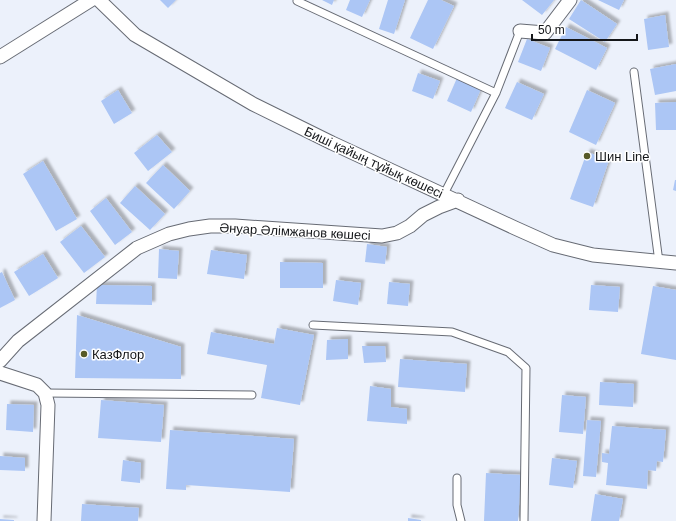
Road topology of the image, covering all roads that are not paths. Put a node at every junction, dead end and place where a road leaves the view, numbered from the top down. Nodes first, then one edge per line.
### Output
1 (91, 0) edge
2 (98, 0) edge
3 (570, 0) edge
4 (297, 1) dead end
5 (520, 31) joint
6 (0, 57) edge
7 (634, 72) dead end
8 (496, 93) junction
9 (444, 194) junction
10 (458, 200) junction
11 (659, 262) junction
12 (676, 263) edge
13 (313, 325) dead end
14 (0, 361) edge
15 (0, 373) edge
16 (45, 393) junction
17 (252, 395) dead end
18 (457, 478) dead end
19 (44, 521) edge
20 (461, 521) edge
21 (524, 521) edge

1 - 6 street
2 - 9 street, Биші қайың тұйық көшесі
3 - 5 street
4 - 8 lane
5 - 8 lane
7 - 11 lane
8 - 9 lane
9 - 10 street, Биші қайың тұйық көшесі
10 - 11 street, Биші қайың тұйық көшесі
10 - 14 street, Әнуар Әлімжанов көшесі
11 - 12 street, Биші қайың тұйық көшесі
13 - 21 lane
15 - 16 street
16 - 17 lane
16 - 19 street
18 - 20 lane

